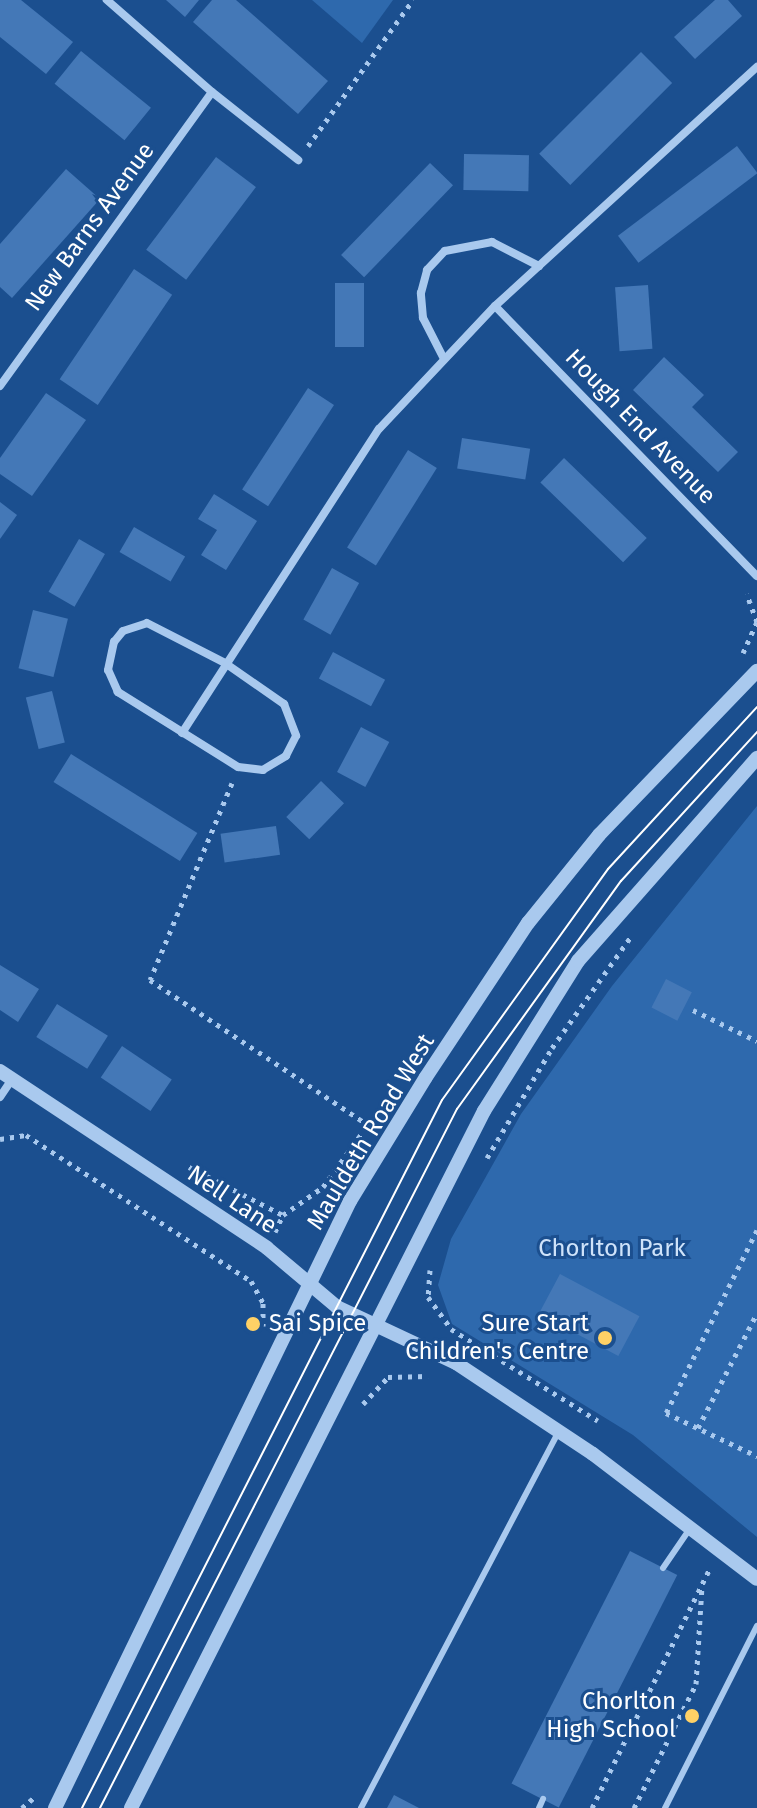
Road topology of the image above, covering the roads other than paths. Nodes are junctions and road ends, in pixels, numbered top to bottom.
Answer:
1 (107, 0) edge
2 (757, 67) edge
3 (212, 92) junction
4 (298, 160) road end
5 (539, 266) junction
6 (495, 306) junction
7 (443, 357) junction
8 (0, 386) edge
9 (757, 576) edge
10 (225, 663) junction
11 (757, 671) edge
12 (182, 733) junction
13 (757, 758) edge
14 (6, 1075) edge
15 (0, 1097) edge
16 (310, 1286) junction
17 (378, 1325) junction
18 (558, 1433) junction
19 (692, 1527) junction
20 (663, 1568) dead end
21 (757, 1579) edge
22 (757, 1626) edge
23 (543, 1799) dead end
24 (55, 1808) edge
25 (131, 1808) edge
26 (361, 1808) edge
27 (539, 1808) edge
28 (665, 1808) edge

1 - 3 street
2 - 5 street
3 - 4 street
3 - 8 street, New Barns Avenue
5 - 6 street
5 - 7 street
6 - 7 street
6 - 9 street, Hough End Avenue
7 - 10 street
10 - 12 street
10 - 12 street
10 - 12 street
11 - 16 street, Mauldeth Road West
13 - 17 street
14 - 15 street
14 - 16 street, Nell Lane
16 - 17 street, Nell Lane
16 - 24 street, Mauldeth Road West
17 - 18 street, Nell Lane
17 - 25 street
18 - 19 street, Nell Lane
18 - 26 lane
19 - 20 lane
19 - 21 street, Nell Lane
22 - 28 lane
23 - 27 lane

